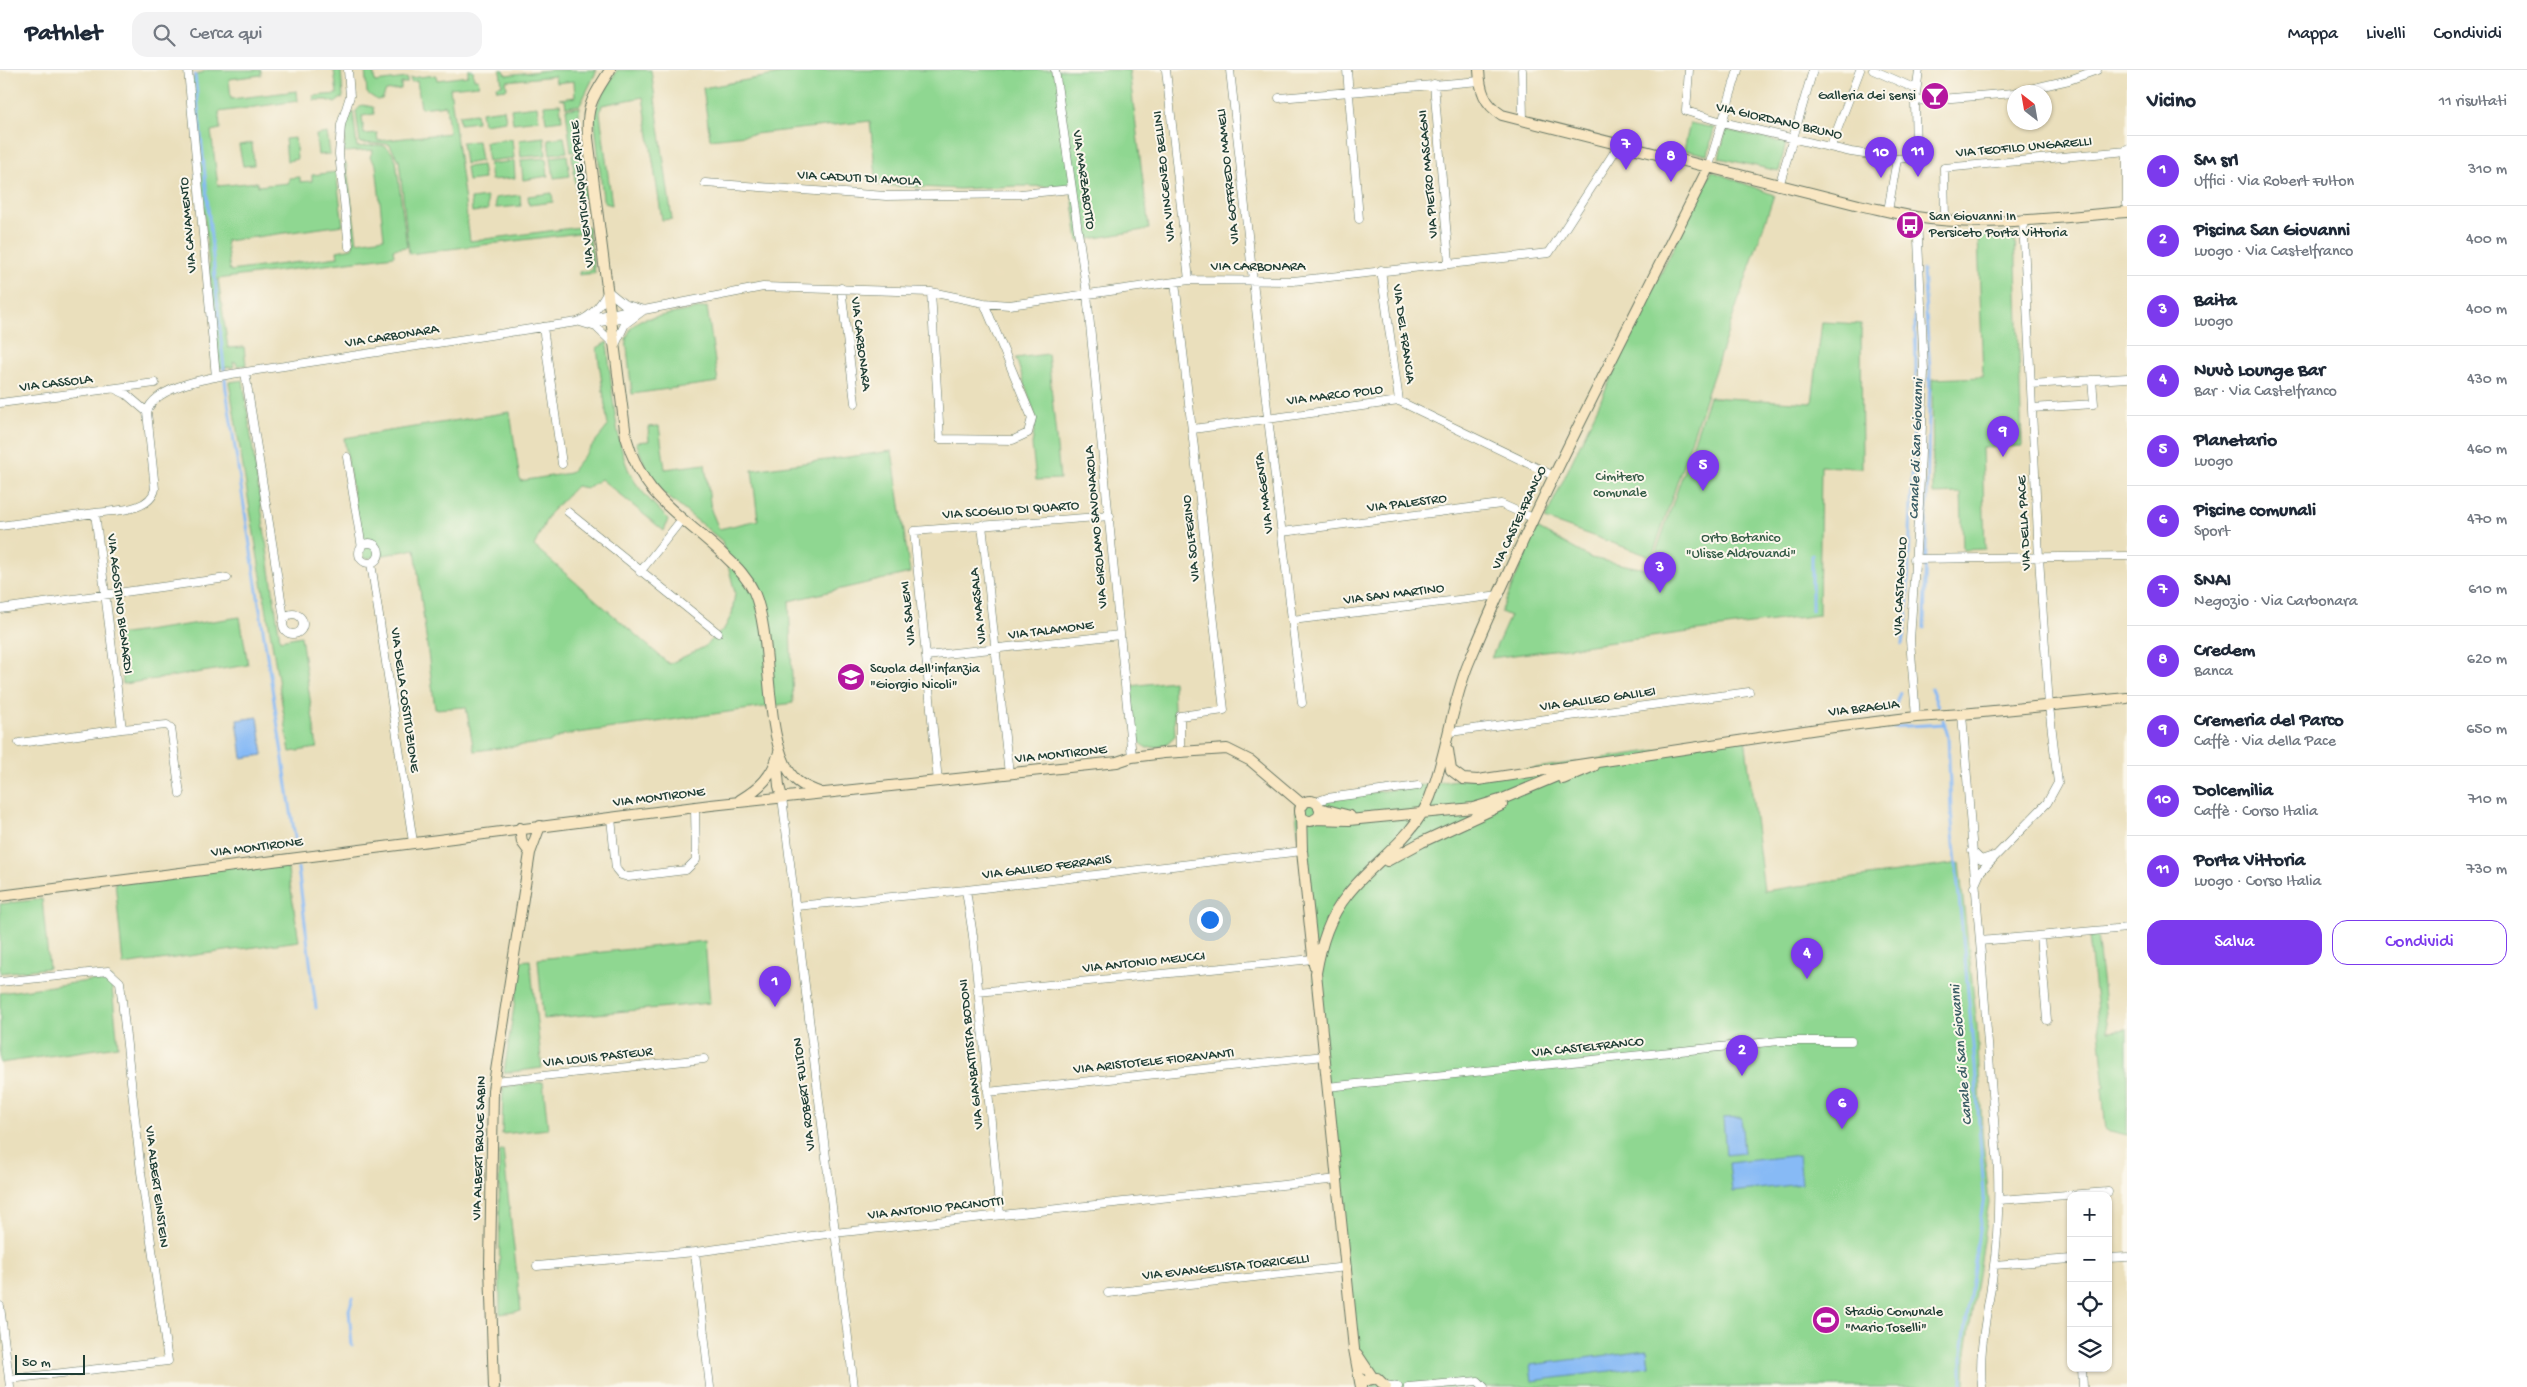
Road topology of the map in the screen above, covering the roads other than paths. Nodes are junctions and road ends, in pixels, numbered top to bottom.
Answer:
1 (188, 70) edge
2 (348, 70) edge
3 (610, 70) edge
4 (1055, 70) edge
5 (1166, 70) edge
6 (1230, 70) edge
7 (1347, 70) edge
8 (1479, 70) edge
9 (1522, 70) edge
10 (1689, 70) edge
11 (1738, 70) edge
12 (1812, 70) edge
13 (1860, 70) edge
14 (1873, 70) edge
15 (1919, 70) edge
16 (2097, 70) edge
17 (1480, 81) junction
18 (1434, 84) junction
19 (2049, 85) edge
20 (1916, 89) junction
21 (1349, 92) junction
22 (2007, 94) edge
23 (1279, 98) dead end
24 (1915, 101) junction
25 (1523, 120) junction
26 (1722, 122) junction
27 (1792, 137) junction
28 (1619, 145) junction
29 (1831, 146) junction
30 (2127, 151) edge
31 (1898, 159) junction
32 (1709, 166) junction
33 (705, 183) dead end
34 (1779, 186) junction
35 (1072, 189) junction
36 (2127, 204) edge
37 (1888, 211) junction
38 (2127, 212) edge
39 (1916, 218) junction
40 (1359, 219) dead end
41 (2023, 219) junction
42 (1945, 220) junction
43 (349, 247) dead end
44 (1449, 262) junction
45 (1381, 270) junction
46 (1189, 280) junction
47 (1253, 280) junction
48 (1175, 282) junction
49 (841, 288) junction
50 (608, 291) junction
51 (932, 292) junction
52 (1087, 294) junction
53 (984, 302) junction
54 (635, 312) junction
55 (611, 317) junction
56 (589, 322) junction
57 (544, 327) junction
58 (615, 345) junction
59 (245, 372) junction
60 (216, 377) junction
61 (2127, 378) edge
62 (2092, 380) junction
63 (155, 383) dead end
64 (2031, 384) junction
65 (115, 389) junction
66 (1399, 401) junction
67 (855, 402) dead end
68 (0, 403) edge
69 (2032, 408) junction
70 (147, 412) junction
71 (1268, 418) junction
72 (1193, 429) junction
73 (347, 456) dead end
74 (562, 464) dead end
75 (1554, 476) junction
76 (568, 512) dead end
77 (95, 513) junction
78 (1110, 516) junction
79 (1533, 518) junction
80 (682, 519) junction
81 (982, 525) junction
82 (0, 526) edge
83 (914, 531) joint
84 (1282, 532) junction
85 (362, 548) junction
86 (2127, 556) edge
87 (2039, 558) junction
88 (1922, 559) junction
89 (370, 563) junction
90 (640, 572) junction
91 (227, 578) dead end
92 (105, 593) junction
93 (1500, 595) junction
94 (0, 608) edge
95 (284, 618) dead end
96 (1292, 620) junction
97 (718, 633) dead end
98 (1120, 635) junction
99 (996, 650) junction
100 (926, 656) junction
101 (1749, 692) dead end
102 (2127, 698) edge
103 (1302, 703) dead end
104 (2049, 706) junction
105 (1962, 714) junction
106 (1916, 717) junction
107 (122, 729) junction
108 (1449, 736) junction
109 (19, 744) dead end
110 (1180, 753) junction
111 (1132, 757) junction
112 (780, 758) junction
113 (1606, 761) junction
114 (1009, 774) junction
115 (938, 782) junction
116 (1418, 786) dead end
117 (821, 793) junction
118 (180, 794) dead end
119 (782, 797) junction
120 (737, 802) junction
121 (1317, 805) junction
122 (695, 808) junction
123 (1302, 808) junction
124 (1421, 815) junction
125 (611, 818) junction
126 (1371, 818) junction
127 (1315, 819) junction
128 (540, 826) junction
129 (520, 828) junction
130 (413, 842) junction
131 (1972, 850) junction
132 (1302, 851) junction
133 (530, 853) junction
134 (1997, 854) junction
135 (1362, 878) junction
136 (1974, 886) junction
137 (966, 890) junction
138 (0, 896) edge
139 (796, 906) junction
140 (2127, 928) edge
141 (2040, 936) junction
142 (1980, 941) junction
143 (1313, 959) junction
144 (1316, 973) junction
145 (0, 982) edge
146 (978, 992) junction
147 (2047, 1020) dead end
148 (1851, 1041) dead end
149 (1324, 1056) junction
150 (704, 1059) dead end
151 (495, 1081) junction
152 (1327, 1088) junction
153 (988, 1092) junction
154 (1338, 1178) junction
155 (2067, 1195) edge
156 (1998, 1200) junction
157 (1000, 1215) junction
158 (834, 1233) junction
159 (695, 1252) junction
160 (2127, 1257) edge
161 (2112, 1258) edge
162 (2067, 1259) edge
163 (1994, 1265) junction
164 (537, 1266) dead end
165 (1346, 1266) junction
166 (1108, 1294) dead end
167 (0, 1306) edge
168 (1354, 1349) junction
169 (2082, 1372) edge
170 (1373, 1378) junction
171 (9, 1383) edge
172 (1386, 1386) edge
173 (494, 1387) edge
174 (710, 1387) edge
175 (854, 1387) edge
176 (1362, 1387) edge
177 (1398, 1387) edge
178 (1408, 1387) edge
179 (1484, 1387) edge
180 (1982, 1387) edge
181 (2084, 1387) edge

1 - 60 street, VIA CAVAMENTO
2 - 43 street
3 - 50 street, VIA VENTICINQUE APRILE
4 - 35 street, VIA MARZABOTTO
5 - 46 street, VIA VINCENZO BELLINI
6 - 47 street, VIA GOFFREDO MAMELI
7 - 21 street
8 - 17 street
9 - 25 street
10 - 26 street, VIA GIORDANO BRUNO
11 - 26 street
12 - 27 street
13 - 29 street
14 - 20 street
15 - 20 street
16 - 19 street
17 - 18 street
17 - 25 street
18 - 21 street
18 - 44 street, VIA PIETRO MASCAGNI
20 - 24 street
21 - 23 street
21 - 40 street
22 - 24 street
24 - 31 street
25 - 28 street
26 - 27 street, VIA GIORDANO BRUNO
26 - 32 street
27 - 29 street, VIA GIORDANO BRUNO
27 - 34 street
28 - 32 street
28 - 44 street, VIA CARBONARA
29 - 31 street, VIA GIORDANO BRUNO
30 - 36 street
30 - 42 street, VIA TEOFILO UNGARELLI
31 - 37 street
32 - 34 street
32 - 75 street, VIA CASTELFRANCO
33 - 35 street, VIA CADUTI DI AMOLA
34 - 37 street
35 - 52 street, VIA MARZABOTTO
37 - 39 street
38 - 41 street
39 - 42 street
39 - 88 street, VIA CASTAGNOLO
41 - 42 street
41 - 64 street, VIA DELLA PACE
44 - 45 street, VIA CARBONARA
45 - 47 street, VIA CARBONARA
45 - 66 street, VIA DEL FRANCIA
46 - 47 street, VIA CARBONARA
46 - 48 street, VIA CARBONARA
47 - 71 street, VIA MAGENTA
48 - 52 street, VIA CARBONARA
48 - 72 street, VIA SOLFERINO
49 - 51 street, VIA CARBONARA
49 - 54 street, VIA CARBONARA
49 - 67 street, VIA CARBONARA
50 - 54 street
50 - 55 street, VIA VENTICINQUE APRILE
50 - 56 street
51 - 53 street, VIA CARBONARA
51 - 53 street
52 - 53 street, VIA CARBONARA
52 - 78 street, VIA GIROLAMO SAVONAROLA
54 - 55 street
54 - 58 street
55 - 56 street
55 - 58 street, VIA VENTICINQUE APRILE
56 - 57 street, VIA CARBONARA
56 - 58 street
57 - 59 street, VIA CARBONARA
57 - 74 street
58 - 80 street, VIA VENTICINQUE APRILE
59 - 60 street, VIA CARBONARA
59 - 95 street
60 - 70 street
61 - 62 street
62 - 64 street
62 - 69 street
63 - 65 street, VIA CASSOLA
64 - 69 street, VIA DELLA PACE
65 - 68 street, VIA CASSOLA
65 - 70 street
66 - 71 street, VIA MARCO POLO
66 - 75 street, VIA MARCO POLO
69 - 87 street, VIA DELLA PACE
70 - 77 street
71 - 72 street, VIA MARCO POLO
71 - 84 street, VIA MAGENTA
72 - 110 street, VIA SOLFERINO
73 - 85 street, VIA DELLA COSTITUZIONE
75 - 79 street, VIA CASTELFRANCO
76 - 90 street
77 - 82 street
77 - 92 street, VIA AGOSTINO BIGNARDI
78 - 81 street, VIA SCOGLIO DI QUARTO
78 - 98 street, VIA GIROLAMO SAVONAROLA
79 - 84 street, VIA PALESTRO
79 - 93 street, VIA CASTELFRANCO
80 - 90 street
80 - 112 street, VIA VENTICINQUE APRILE
81 - 83 street, VIA SCOGLIO DI QUARTO
81 - 99 street, VIA MARSALA
83 - 100 street, VIA SALEMI
84 - 96 street, VIA MAGENTA
85 - 89 street, VIA DELLA COSTITUZIONE
85 - 89 street, VIA DELLA COSTITUZIONE
86 - 87 street
87 - 88 street
87 - 104 street, VIA DELLA PACE
88 - 106 street, VIA CASTAGNOLO
89 - 130 street, VIA DELLA COSTITUZIONE
90 - 97 street
91 - 92 street
92 - 94 street
92 - 107 street, VIA AGOSTINO BIGNARDI
93 - 96 street, VIA SAN MARTINO
93 - 108 street, VIA CASTELFRANCO
96 - 103 street, VIA MAGENTA
98 - 99 street, VIA TALAMONE
98 - 111 street, VIA GIROLAMO SAVONAROLA
99 - 100 street, VIA TALAMONE
99 - 114 street, VIA MARSALA
100 - 115 street, VIA SALEMI
101 - 108 street, VIA GALILEO GALILEI
102 - 104 street, VIA BRAGLIA
104 - 105 street, VIA BRAGLIA
104 - 134 street
105 - 106 street, VIA BRAGLIA
105 - 131 street
106 - 113 street, VIA BRAGLIA
107 - 109 street
107 - 118 street
108 - 113 street, VIA BRAGLIA
108 - 124 street, VIA CASTELFRANCO
110 - 111 street, VIA MONTIRONE
110 - 123 street, VIA MONTIRONE
111 - 114 street, VIA MONTIRONE
112 - 117 street, VIA VENTICINQUE APRILE
112 - 119 street, VIA VENTICINQUE APRILE
112 - 120 street
113 - 124 street, VIA BRAGLIA
113 - 135 street, VIA CASTELFRANCO
114 - 115 street, VIA MONTIRONE
115 - 117 street, VIA MONTIRONE
116 - 121 street
117 - 119 street, VIA MONTIRONE
119 - 120 street, VIA MONTIRONE
119 - 139 street, VIA ROBERT FULTON
120 - 122 street, VIA MONTIRONE
121 - 123 street
121 - 126 street
121 - 127 street
122 - 125 street, VIA MONTIRONE
122 - 125 street
123 - 127 street
123 - 132 street, VIA CASTELFRANCO
124 - 126 street
124 - 135 street, VIA CASTELFRANCO
125 - 128 street, VIA MONTIRONE
126 - 127 street
128 - 129 street, VIA MONTIRONE
128 - 133 street, VIA ALBERT BRUCE SABIN
129 - 130 street, VIA MONTIRONE
129 - 133 street
130 - 138 street, VIA MONTIRONE
131 - 134 street
131 - 136 street
132 - 137 street, VIA GALILEO FERRARIS
132 - 143 street, VIA CASTELFRANCO
133 - 151 street, VIA ALBERT BRUCE SABIN
134 - 136 street
135 - 144 street, VIA CASTELFRANCO
136 - 142 street
137 - 139 street, VIA GALILEO FERRARIS
137 - 146 street, VIA GIANBATTISTA BODONI
139 - 158 street, VIA ROBERT FULTON
140 - 141 street
141 - 142 street
141 - 147 street
142 - 156 street
143 - 144 street, VIA CASTELFRANCO
143 - 146 street, VIA ANTONIO MEUCCI
144 - 149 street, VIA CASTELFRANCO
145 - 171 street, VIA ALBERT EINSTEIN
146 - 153 street, VIA GIANBATTISTA BODONI
148 - 152 street, VIA CASTELFRANCO
149 - 152 street, VIA CASTELFRANCO
149 - 153 street, VIA ARISTOTELE FIORAVANTI
150 - 151 street, VIA LOUIS PASTEUR
151 - 173 street, VIA ALBERT BRUCE SABIN
152 - 154 street, VIA CASTELFRANCO
153 - 157 street, VIA GIANBATTISTA BODONI
154 - 157 street, VIA ANTONIO PACINOTTI
154 - 165 street, VIA CASTELFRANCO
155 - 156 street
156 - 163 street
157 - 158 street, VIA ANTONIO PACINOTTI
158 - 159 street, VIA ANTONIO PACINOTTI
158 - 175 street, VIA ROBERT FULTON
159 - 164 street, VIA ANTONIO PACINOTTI
159 - 174 street
160 - 161 street
162 - 163 street
163 - 180 street
165 - 166 street, VIA EVANGELISTA TORRICELLI
165 - 168 street, VIA CASTELFRANCO
167 - 171 street, VIA ALBERT EINSTEIN
168 - 170 street, VIA CASTELFRANCO
168 - 176 street, VIA CASTELFRANCO
169 - 181 street
170 - 172 street
170 - 176 street
172 - 177 street
178 - 179 street

